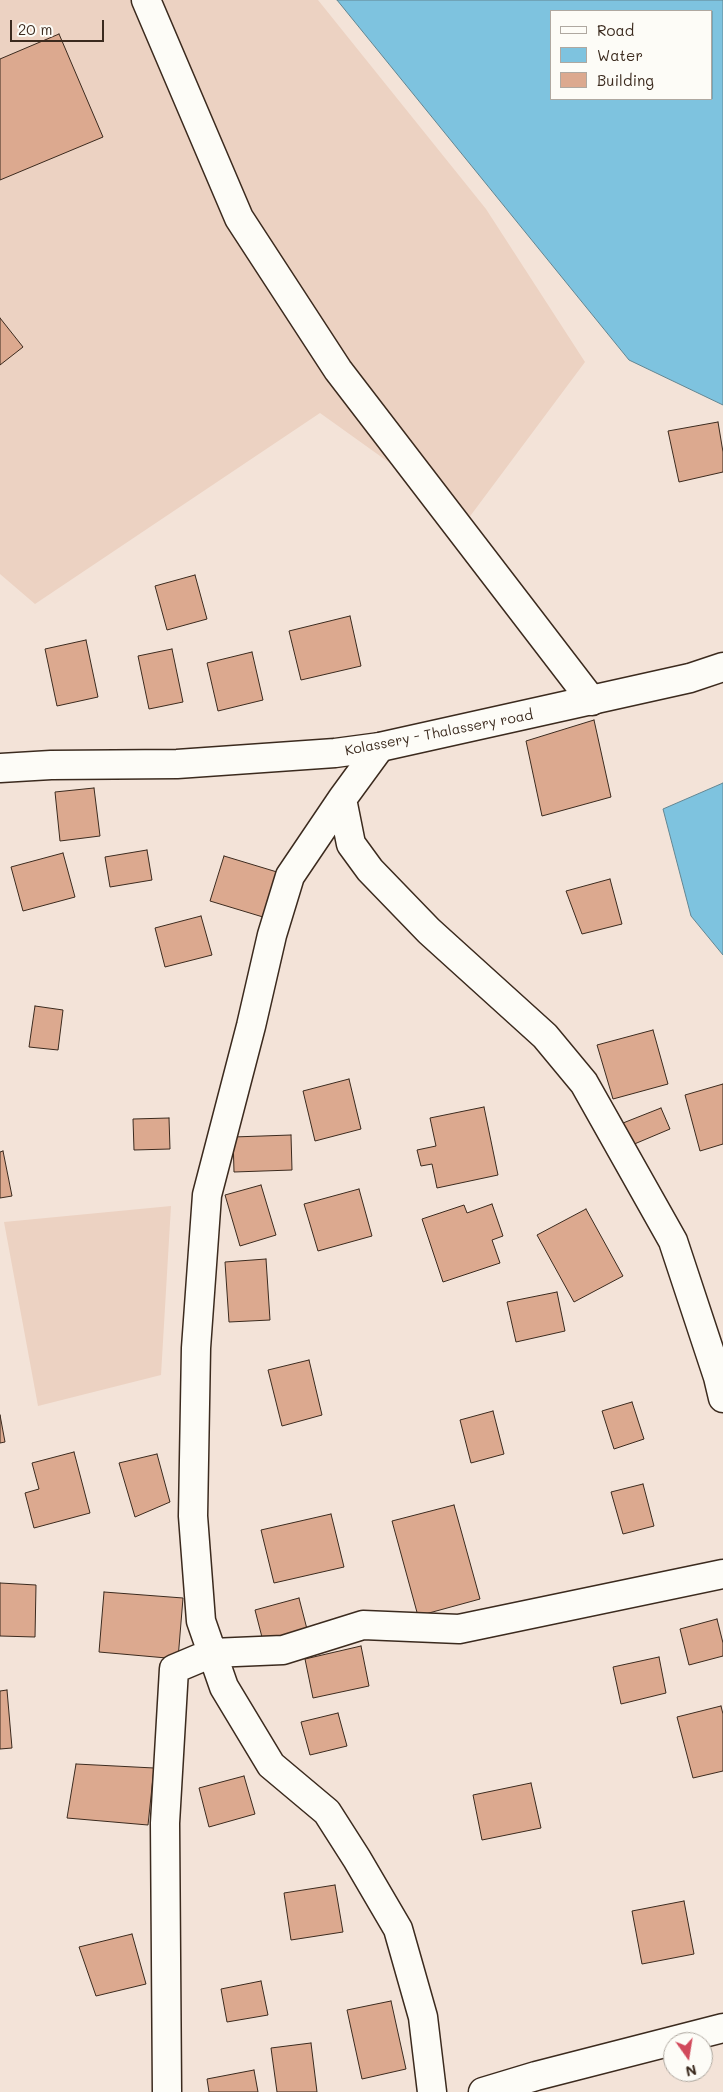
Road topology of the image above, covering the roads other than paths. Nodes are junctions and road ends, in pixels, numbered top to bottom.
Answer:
1 (146, 0) edge
2 (723, 667) edge
3 (592, 700) junction
4 (380, 747) junction
5 (0, 768) edge
6 (342, 799) junction
7 (723, 1398) edge
8 (723, 1574) edge
9 (212, 1653) junction
10 (723, 2028) edge
11 (167, 2092) edge
12 (432, 2092) edge
13 (483, 2092) edge

1 - 3 street
2 - 3 street, Kolassery - Thalassery road
3 - 4 street, Kolassery - Thalassery road
4 - 5 street, Kolassery - Thalassery road
4 - 6 street
6 - 7 street
6 - 9 street
8 - 9 street
9 - 11 street
9 - 12 street
10 - 13 street

